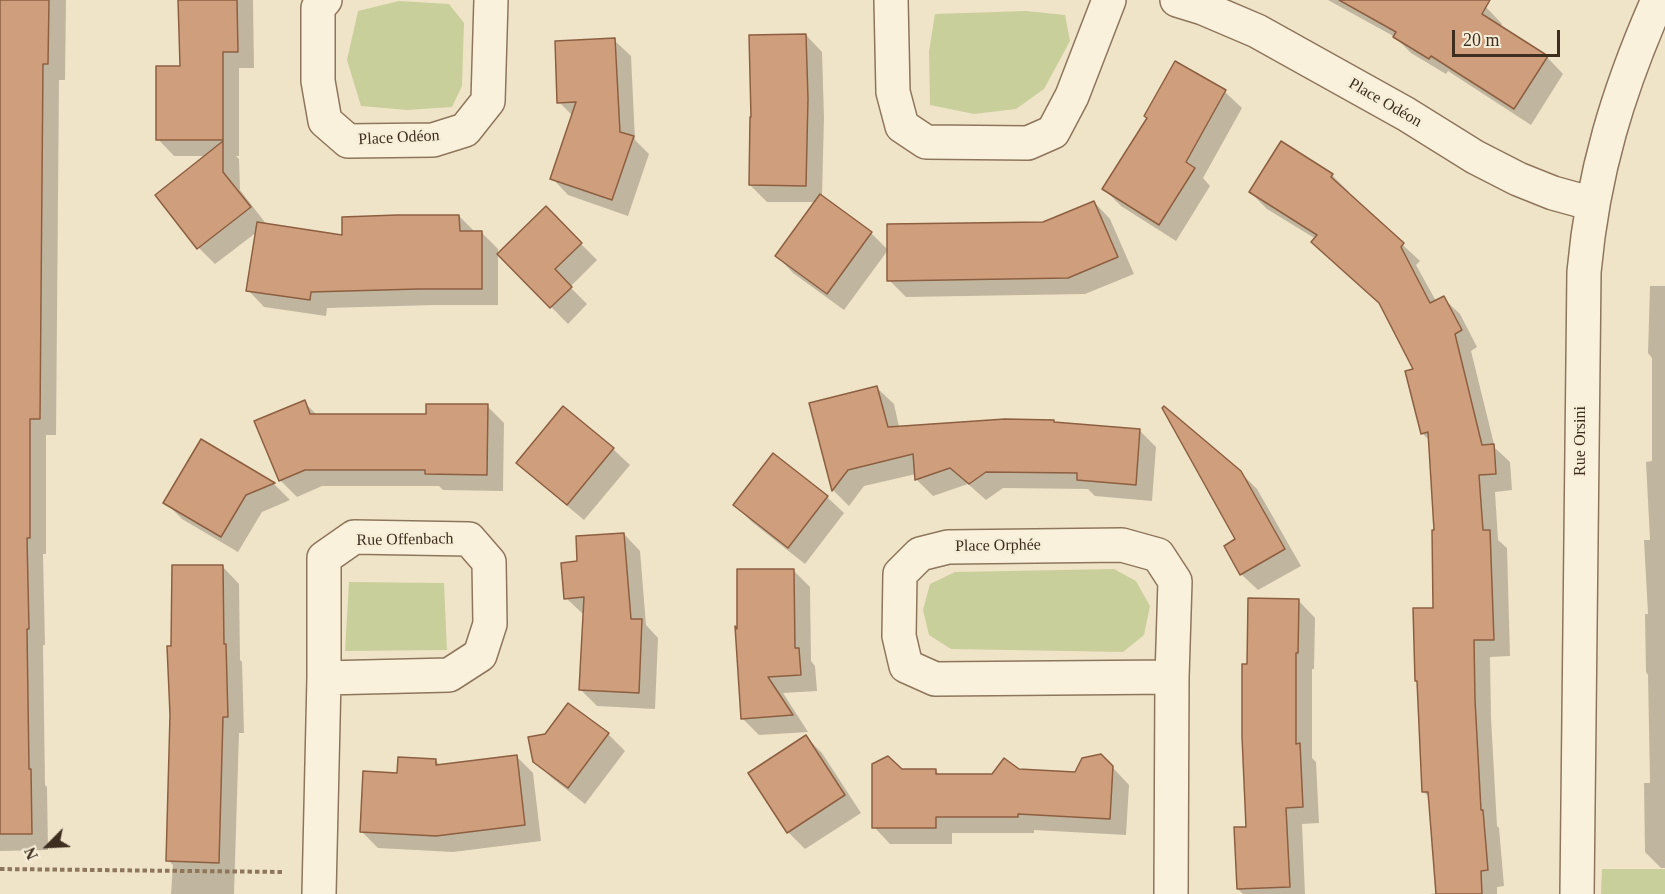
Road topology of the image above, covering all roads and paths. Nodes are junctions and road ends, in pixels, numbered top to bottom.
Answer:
1 (325, 0) edge
2 (491, 0) edge
3 (891, 0) edge
4 (1109, 0) edge
5 (1177, 0) edge
6 (1658, 0) edge
7 (1593, 204) junction
8 (1172, 677) junction
9 (324, 678) junction
10 (0, 869) edge
11 (294, 872) dead end
12 (319, 894) edge
13 (1171, 894) edge
14 (1577, 894) edge

1 - 2 street, Place Odéon
3 - 4 street
5 - 7 street, Place Odéon
6 - 7 street, Rue Orsini
7 - 14 street, Rue Orsini
8 - 8 street, Place Orphée
8 - 13 street, Place Orphée
9 - 9 street, Rue Offenbach
9 - 12 street, Rue Offenbach
10 - 11 path

